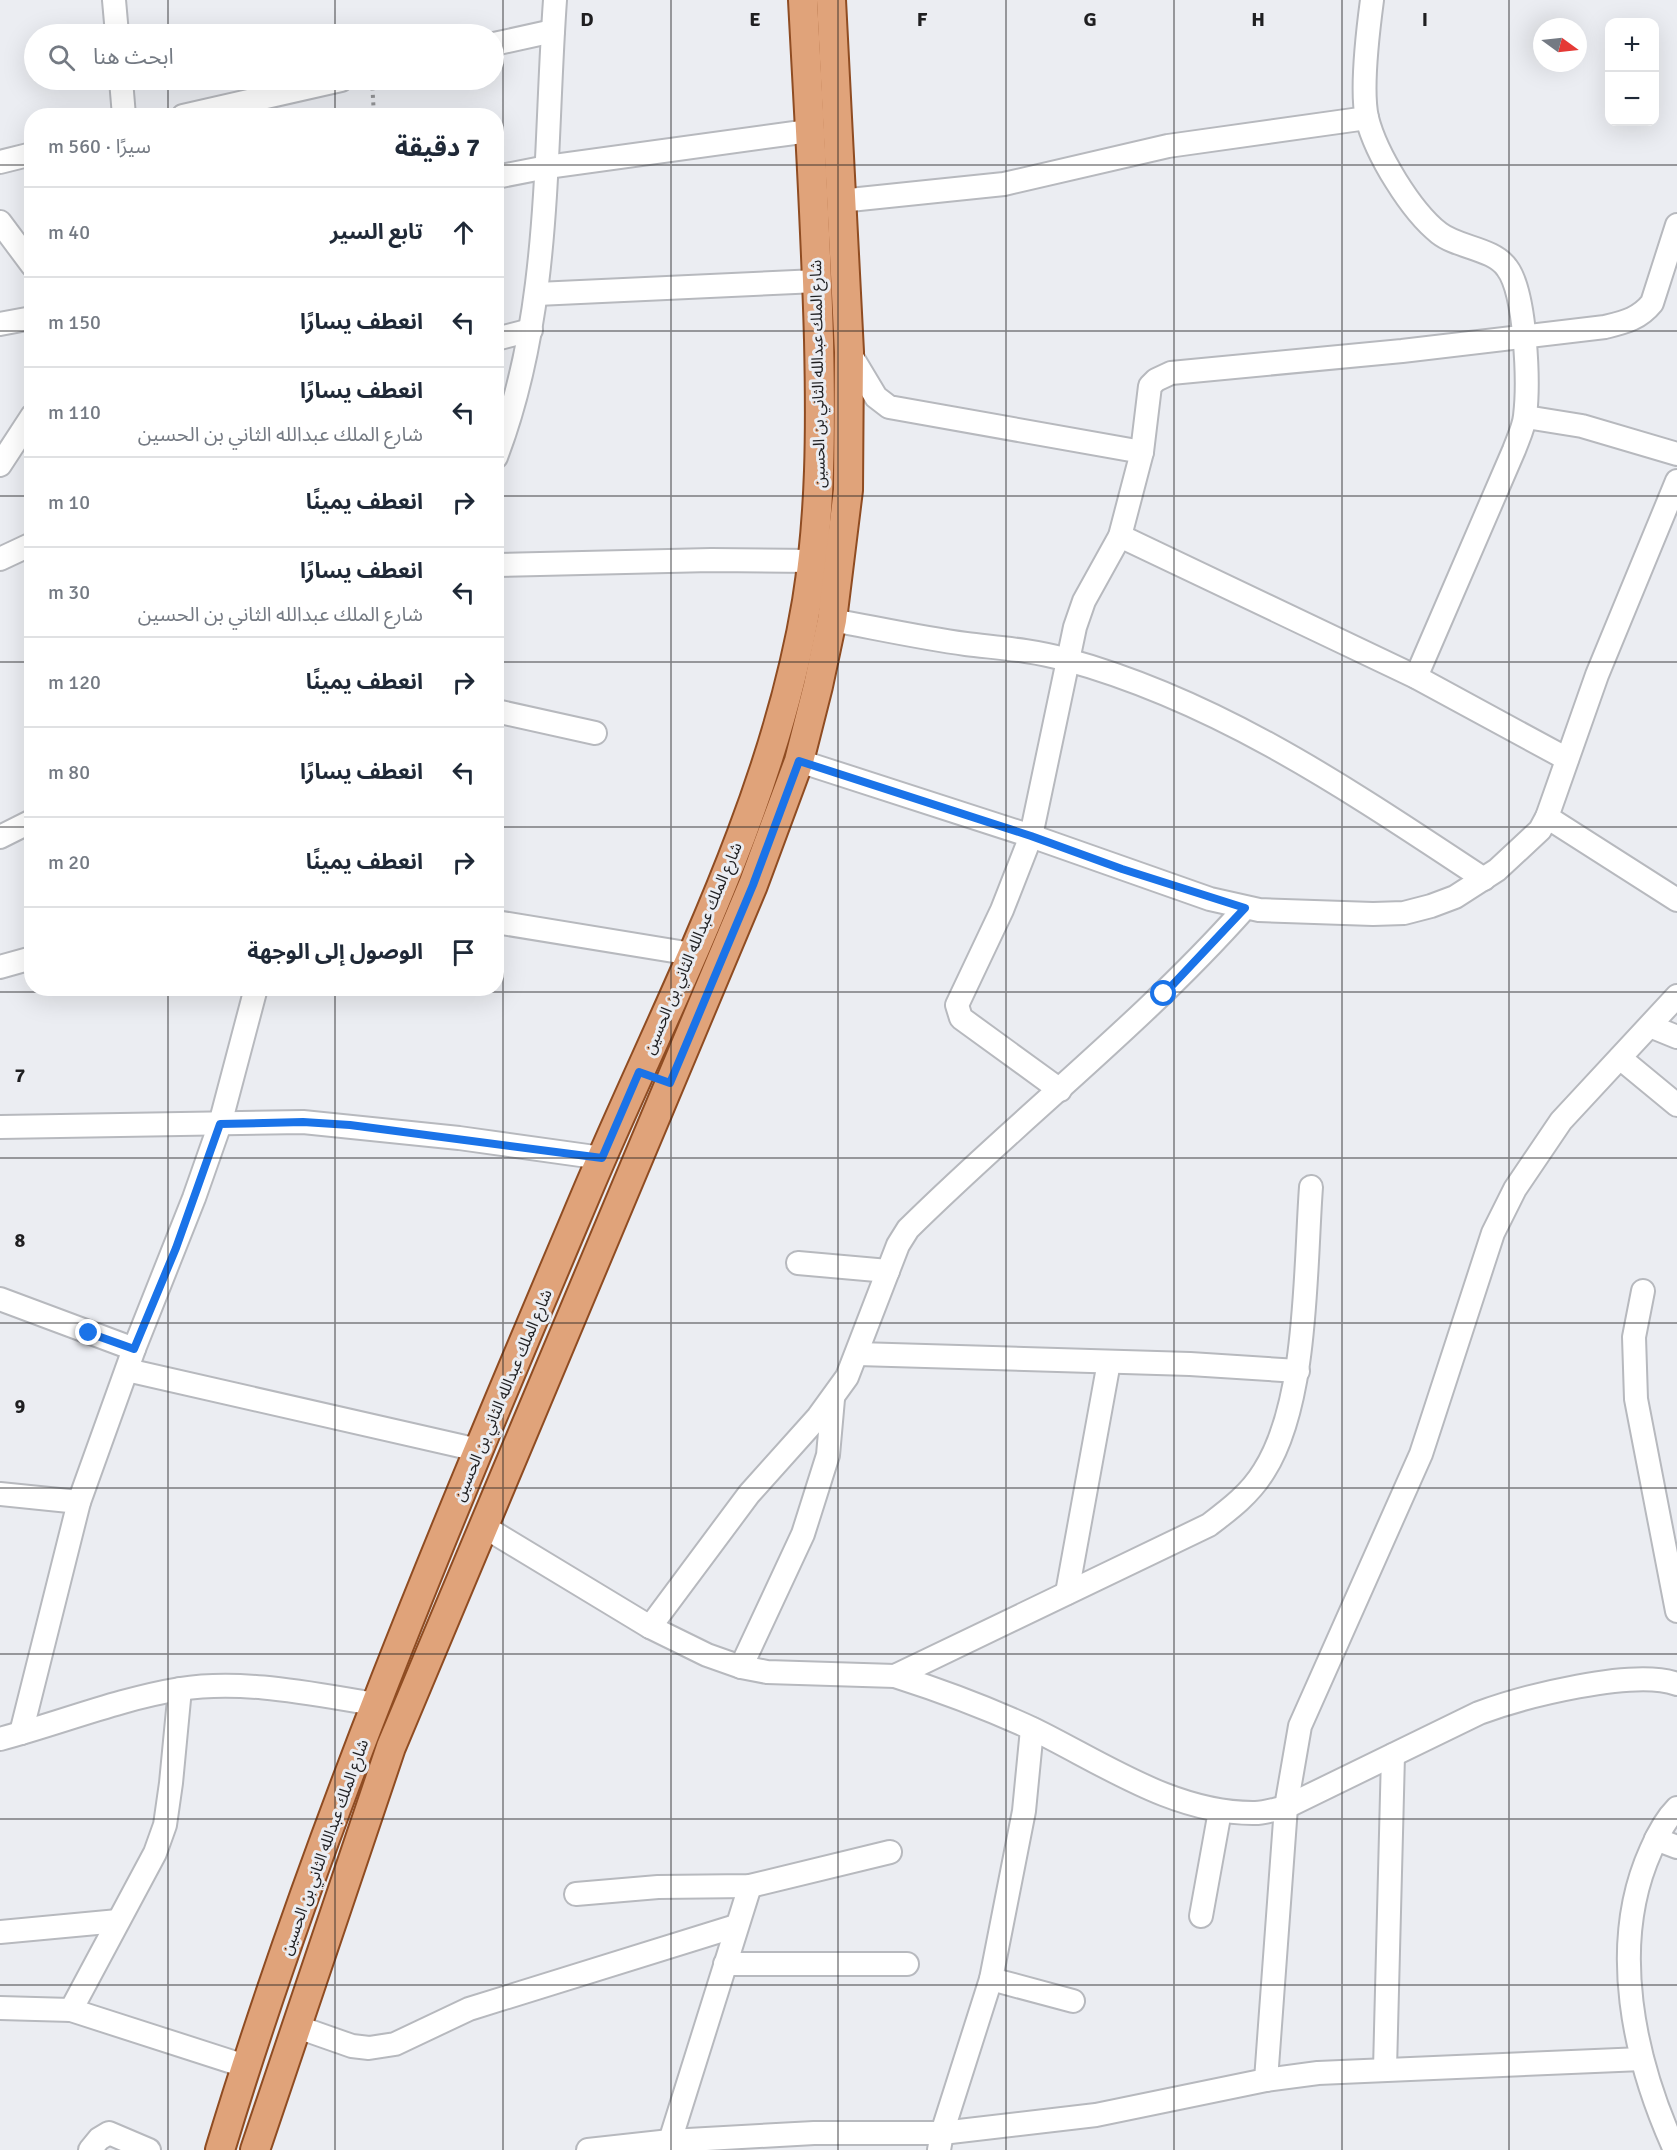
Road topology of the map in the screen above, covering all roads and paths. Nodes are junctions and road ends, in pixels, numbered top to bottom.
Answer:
1 (114, 0) edge
2 (555, 0) edge
3 (803, 0) edge
4 (831, 0) edge
5 (1372, 0) edge
6 (116, 24) edge
7 (553, 31) junction
8 (504, 42) edge
9 (122, 90) edge
10 (297, 90) edge
11 (373, 90) edge
12 (123, 108) edge
13 (218, 108) edge
14 (374, 108) edge
15 (1367, 118) junction
16 (809, 131) junction
17 (24, 156) edge
18 (0, 162) edge
19 (548, 167) junction
20 (504, 175) edge
21 (840, 201) junction
22 (0, 222) edge
23 (1677, 225) edge
24 (24, 255) edge
25 (817, 281) junction
26 (537, 294) junction
27 (24, 320) edge
28 (0, 324) edge
29 (531, 330) junction
30 (1524, 336) junction
31 (504, 337) edge
32 (849, 352) junction
33 (1526, 417) junction
34 (24, 428) edge
35 (504, 434) edge
36 (1142, 452) junction
37 (1677, 454) edge
38 (0, 465) edge
39 (1677, 481) edge
40 (1120, 536) junction
41 (24, 548) edge
42 (0, 559) edge
43 (812, 561) junction
44 (504, 565) edge
45 (832, 620) junction
46 (1067, 660) junction
47 (1416, 677) junction
48 (504, 713) edge
49 (595, 733) dead end
50 (1567, 759) junction
51 (799, 761) junction
52 (1547, 817) junction
53 (24, 825) edge
54 (1031, 836) junction
55 (0, 837) edge
56 (1485, 879) junction
57 (1677, 900) edge
58 (1245, 908) junction
59 (504, 923) edge
60 (692, 954) junction
61 (24, 960) edge
62 (0, 968) edge
63 (254, 996) edge
64 (1677, 996) edge
65 (1650, 1026) junction
66 (1677, 1037) edge
67 (1620, 1058) junction
68 (639, 1072) junction
69 (670, 1083) junction
70 (1060, 1090) junction
71 (626, 1104) junction
72 (1677, 1105) edge
73 (656, 1115) junction
74 (220, 1124) junction
75 (0, 1127) edge
76 (602, 1158) junction
77 (1311, 1187) dead end
78 (798, 1263) dead end
79 (888, 1271) junction
80 (1643, 1291) dead end
81 (0, 1299) edge
82 (858, 1354) junction
83 (130, 1360) junction
84 (1109, 1362) junction
85 (1298, 1371) junction
86 (833, 1399) junction
87 (478, 1450) junction
88 (0, 1494) edge
89 (79, 1502) junction
90 (483, 1526) junction
91 (1067, 1593) junction
92 (1677, 1611) edge
93 (651, 1627) junction
94 (741, 1667) junction
95 (895, 1676) junction
96 (1677, 1684) edge
97 (180, 1689) junction
98 (375, 1704) junction
99 (1032, 1729) junction
100 (10, 1736) edge
101 (1393, 1755) junction
102 (1286, 1807) junction
103 (1677, 1808) edge
104 (1220, 1811) junction
105 (1667, 1843) edge
106 (890, 1852) dead end
107 (750, 1886) junction
108 (576, 1894) dead end
109 (1201, 1916) dead end
110 (118, 1921) junction
111 (736, 1926) junction
112 (0, 1932) edge
113 (725, 1964) junction
114 (907, 1964) dead end
115 (992, 1979) junction
116 (1073, 2001) dead end
117 (0, 2008) edge
118 (71, 2010) junction
119 (296, 2026) junction
120 (1642, 2059) junction
121 (245, 2066) junction
122 (1385, 2069) junction
123 (1266, 2080) junction
124 (670, 2141) junction
125 (814, 2141) edge
126 (940, 2142) edge
127 (90, 2150) edge
128 (149, 2150) edge
129 (220, 2150) edge
130 (255, 2150) edge
131 (588, 2150) edge
132 (1676, 2150) edge

1 - 6 street
2 - 7 street
3 - 16 main road, شارع الملك عبدالله الثاني بن الحسين
4 - 21 main road, شارع الملك عبدالله الثاني بن الحسين
5 - 15 street
7 - 8 street
7 - 19 street
9 - 12 street
10 - 13 street
11 - 14 path
15 - 21 street
15 - 30 street
16 - 19 street
16 - 25 main road, شارع الملك عبدالله الثاني بن الحسين
17 - 18 street
19 - 20 street
19 - 26 street
21 - 32 main road, شارع الملك عبدالله الثاني بن الحسين
22 - 24 street
23 - 30 street
25 - 26 street
25 - 43 main road, شارع الملك عبدالله الثاني بن الحسين
26 - 29 street
27 - 28 street
29 - 31 street
29 - 35 street
30 - 33 street
30 - 36 street
32 - 36 street
32 - 45 main road, شارع الملك عبدالله الثاني بن الحسين
33 - 37 street
33 - 47 street
34 - 38 street
36 - 40 street
39 - 50 street
40 - 46 street
40 - 47 street
41 - 42 street
43 - 44 street
43 - 60 main road, شارع الملك عبدالله الثاني بن الحسين
45 - 46 street
45 - 51 main road, شارع الملك عبدالله الثاني بن الحسين
46 - 54 street
46 - 56 street
47 - 50 street
48 - 49 street
50 - 52 street
51 - 54 street
51 - 69 main road, شارع الملك عبدالله الثاني بن الحسين
52 - 56 street
52 - 57 street
53 - 55 street
54 - 58 street
54 - 70 street
56 - 58 street
58 - 70 street
59 - 60 street
60 - 68 main road, شارع الملك عبدالله الثاني بن الحسين
61 - 62 street
63 - 74 street
64 - 65 street
65 - 66 street
65 - 67 street
67 - 72 street
67 - 102 street
68 - 69 main road
68 - 71 main road, شارع الملك عبدالله الثاني بن الحسين
69 - 73 main road, شارع الملك عبدالله الثاني بن الحسين
70 - 79 street
71 - 73 main road
71 - 76 main road, شارع الملك عبدالله الثاني بن الحسين
73 - 90 main road, شارع الملك عبدالله الثاني بن الحسين
74 - 75 street
74 - 76 street
74 - 83 street
76 - 87 main road, شارع الملك عبدالله الثاني بن الحسين
77 - 85 street
78 - 79 street
79 - 82 street
80 - 92 street
81 - 83 street
82 - 84 street
82 - 86 street
83 - 87 street
83 - 89 street
84 - 85 street
84 - 91 street
85 - 91 street
86 - 93 street
86 - 94 street
87 - 98 main road, شارع الملك عبدالله الثاني بن الحسين
88 - 89 street
89 - 100 street
90 - 93 street
90 - 119 main road, شارع الملك عبدالله الثاني بن الحسين
91 - 95 street
93 - 94 street
94 - 95 street
95 - 99 street
96 - 101 street
97 - 98 street
97 - 100 street
97 - 110 street
98 - 121 main road, شارع الملك عبدالله الثاني بن الحسين
99 - 104 street
99 - 115 street
101 - 102 street
101 - 122 street
102 - 104 street
102 - 123 street
103 - 105 street
104 - 109 street
105 - 120 street
106 - 107 street
107 - 108 street
107 - 111 street
110 - 112 street
110 - 118 street
111 - 113 street
111 - 119 street
113 - 114 street
113 - 124 street
115 - 116 street
115 - 126 street
117 - 118 street
118 - 121 street
119 - 130 main road, شارع الملك عبدالله الثاني بن الحسين
120 - 122 street
120 - 132 street
121 - 129 main road, شارع الملك عبدالله الثاني بن الحسين
122 - 123 street
123 - 126 street
124 - 125 street
124 - 131 street
125 - 126 street
127 - 128 street

